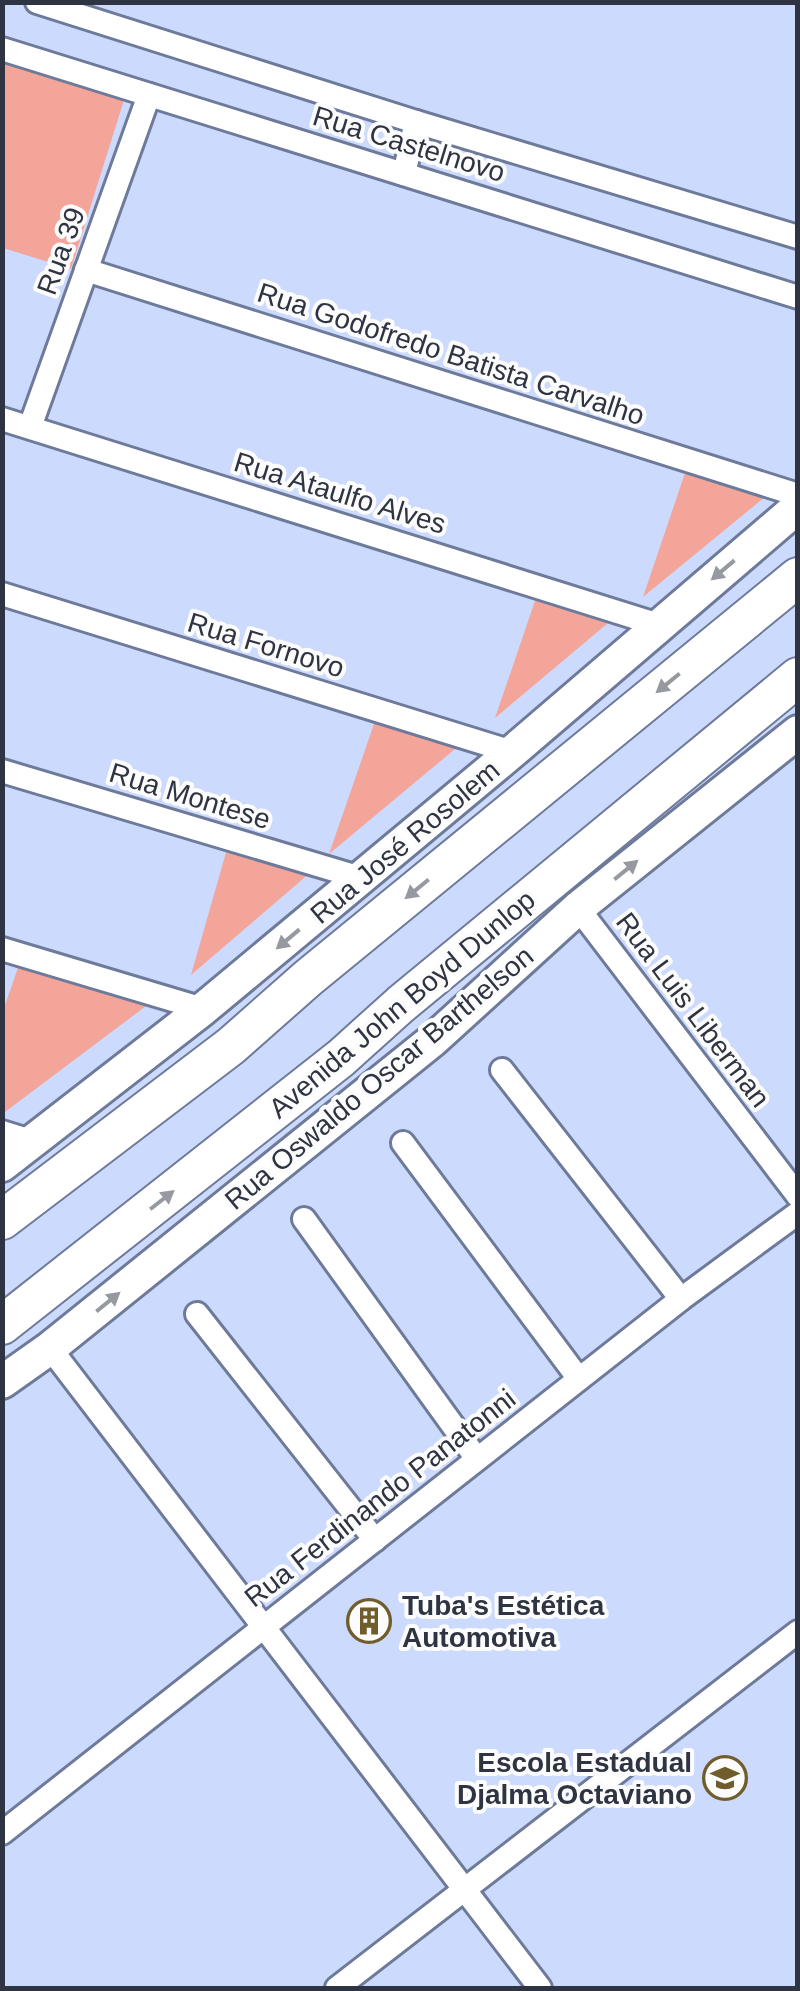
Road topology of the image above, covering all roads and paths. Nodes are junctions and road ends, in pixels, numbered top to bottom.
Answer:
1 (37, 2) edge
2 (2, 49) edge
3 (149, 95) junction
4 (416, 122) junction
5 (404, 174) junction
6 (798, 237) edge
7 (86, 270) junction
8 (798, 297) edge
9 (2, 418) edge
10 (30, 427) junction
11 (798, 495) edge
12 (798, 507) edge
13 (798, 577) edge
14 (2, 594) edge
15 (659, 625) junction
16 (798, 677) edge
17 (798, 710) edge
18 (798, 732) edge
19 (512, 752) junction
20 (2, 771) edge
21 (638, 806) junction
22 (361, 878) junction
23 (578, 908) junction
24 (2, 949) edge
25 (204, 1009) junction
26 (502, 1070) dead end
27 (17, 1137) edge
28 (403, 1143) dead end
29 (2, 1164) edge
30 (798, 1196) edge
31 (798, 1213) edge
32 (2, 1220) edge
33 (304, 1220) dead end
34 (681, 1299) junction
35 (197, 1314) dead end
36 (2, 1325) edge
37 (50, 1348) junction
38 (578, 1379) junction
39 (2, 1382) edge
40 (477, 1459) junction
41 (375, 1540) junction
42 (266, 1626) junction
43 (798, 1632) edge
44 (2, 1833) edge
45 (464, 1890) junction
46 (337, 1988) edge
47 (540, 1988) edge

1 - 4 street
2 - 3 street, Rua Castelnovo
3 - 5 street, Rua Castelnovo
3 - 7 street, Rua 39
4 - 5 street
4 - 6 street
5 - 8 street, Rua Castelnovo
7 - 10 street, Rua 39
7 - 11 street, Rua Godofredo Batista Carvalho
9 - 10 street, Rua Ataulfo Alves
10 - 15 street, Rua Ataulfo Alves
12 -> 15 street, Rua José Rosolem
13 -> 32 main road
14 - 19 street, Rua Fornovo
15 - 19 street, Rua José Rosolem
16 - 21 main road, Avenida John Boyd Dunlop
17 - 21 main road
23 -> 18 street, Rua Oswaldo Oscar Barthelson
19 - 22 street, Rua José Rosolem
20 - 22 street, Rua Montese
36 -> 21 main road, Avenida John Boyd Dunlop
22 -> 25 street, Rua José Rosolem
23 - 30 street, Rua Luis Liberman
37 -> 23 street, Rua Oswaldo Oscar Barthelson
24 - 25 street
25 - 27 street, Rua José Rosolem
26 - 34 street
27 - 29 street, Rua José Rosolem
28 - 38 street
31 - 34 street, Rua Ferdinando Panatonni
33 - 40 street
34 - 38 street, Rua Ferdinando Panatonni
35 - 41 street
37 - 39 street, Rua Oswaldo Oscar Barthelson
37 - 42 street
38 - 40 street, Rua Ferdinando Panatonni
40 - 41 street, Rua Ferdinando Panatonni
41 - 42 street, Rua Ferdinando Panatonni
42 - 44 street, Rua Ferdinando Panatonni
42 - 45 street
43 - 45 street
45 - 46 street
45 - 47 street

